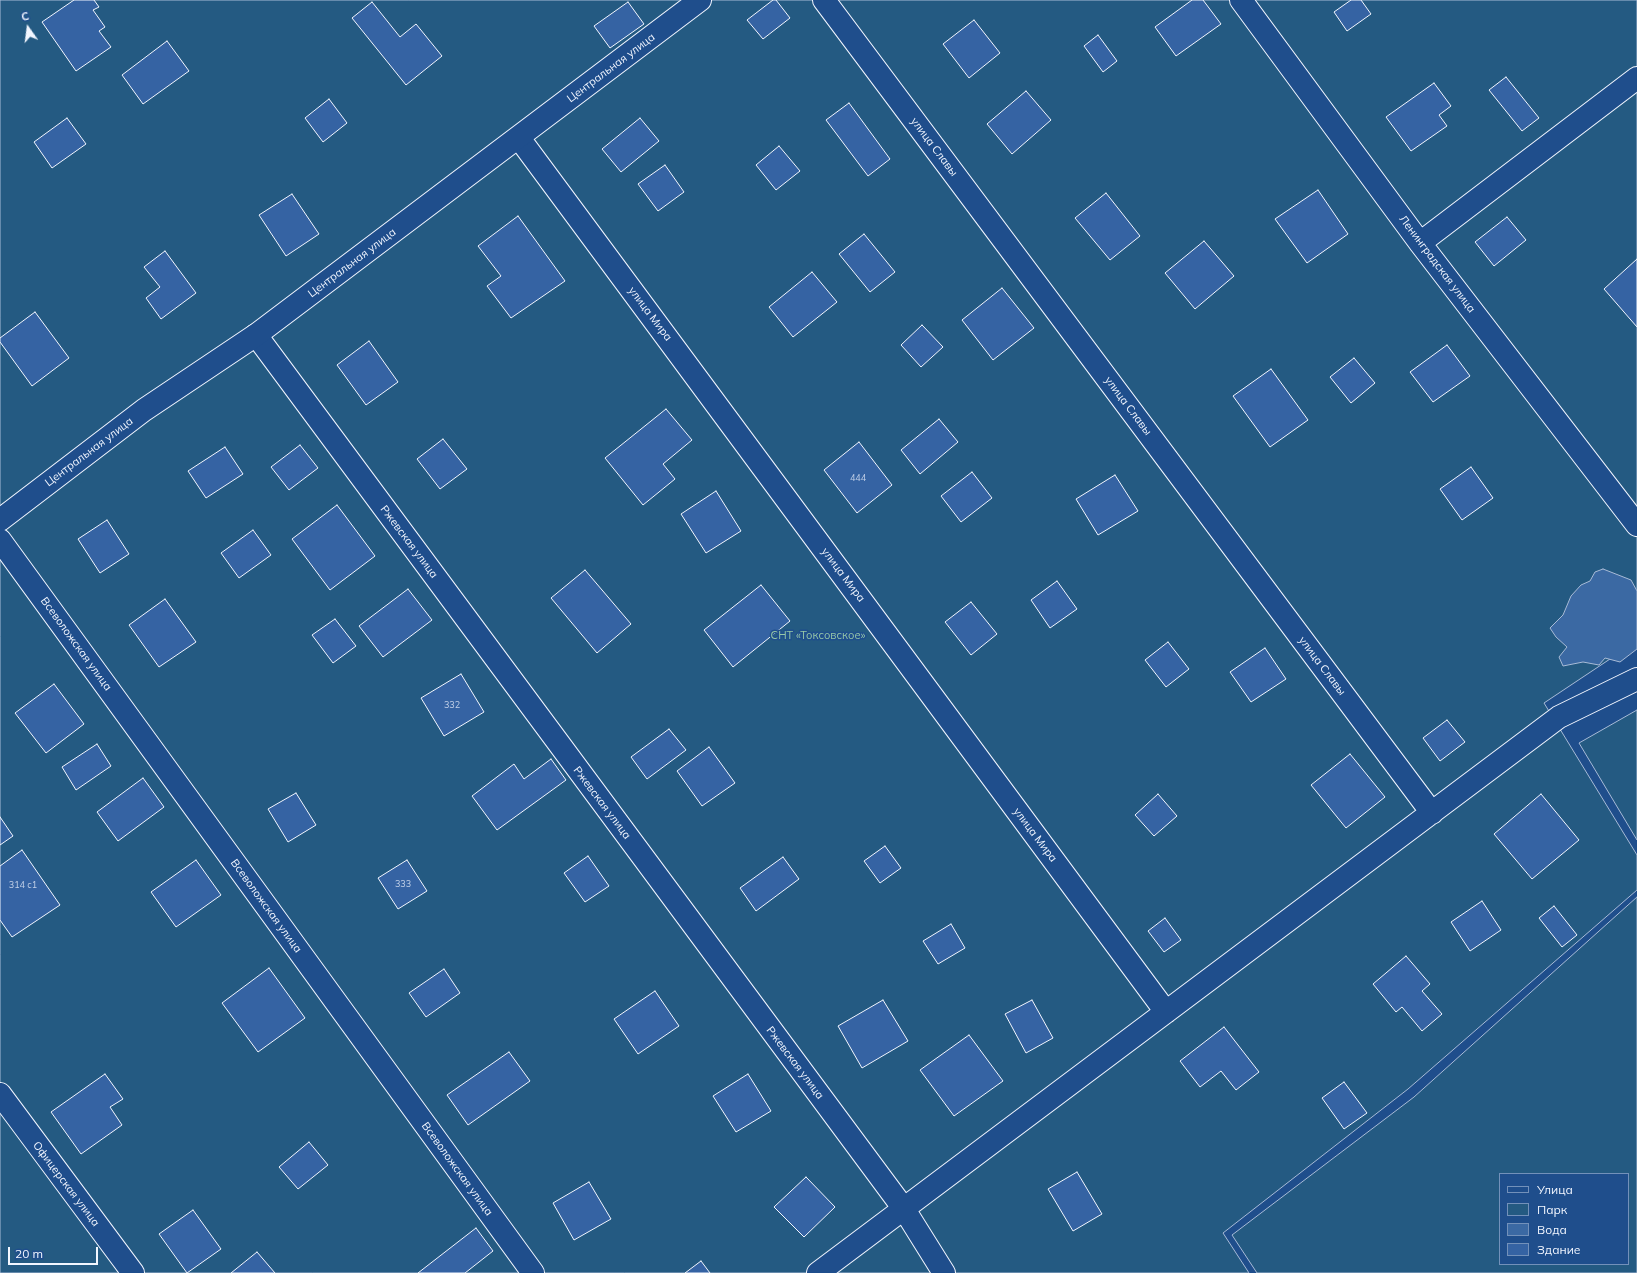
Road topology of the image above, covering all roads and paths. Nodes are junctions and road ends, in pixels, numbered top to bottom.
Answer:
1 (700, 0) edge
2 (824, 0) edge
3 (1241, 0) edge
4 (1637, 78) edge
5 (519, 138) junction
6 (1420, 243) junction
7 (256, 335) junction
8 (0, 520) edge
9 (1637, 525) edge
10 (0, 540) edge
11 (1637, 679) edge
12 (1432, 813) junction
13 (1166, 1012) junction
14 (0, 1094) edge
15 (904, 1209) junction
16 (133, 1273) edge
17 (533, 1273) edge
18 (818, 1273) edge
19 (944, 1273) edge

1 - 5 street, Центральная улица
2 - 12 street, улица Славы
3 - 6 street, Ленинградская улица
4 - 6 street
5 - 7 street, Центральная улица
5 - 13 street, улица Мира
6 - 9 street, Ленинградская улица
7 - 8 street, Центральная улица
7 - 15 street, Ржевская улица
10 - 17 street, Всеволожская улица
11 - 12 street
12 - 13 street
13 - 15 street
14 - 16 street, Офицерская улица
15 - 18 street
15 - 19 street, Ржевская улица

